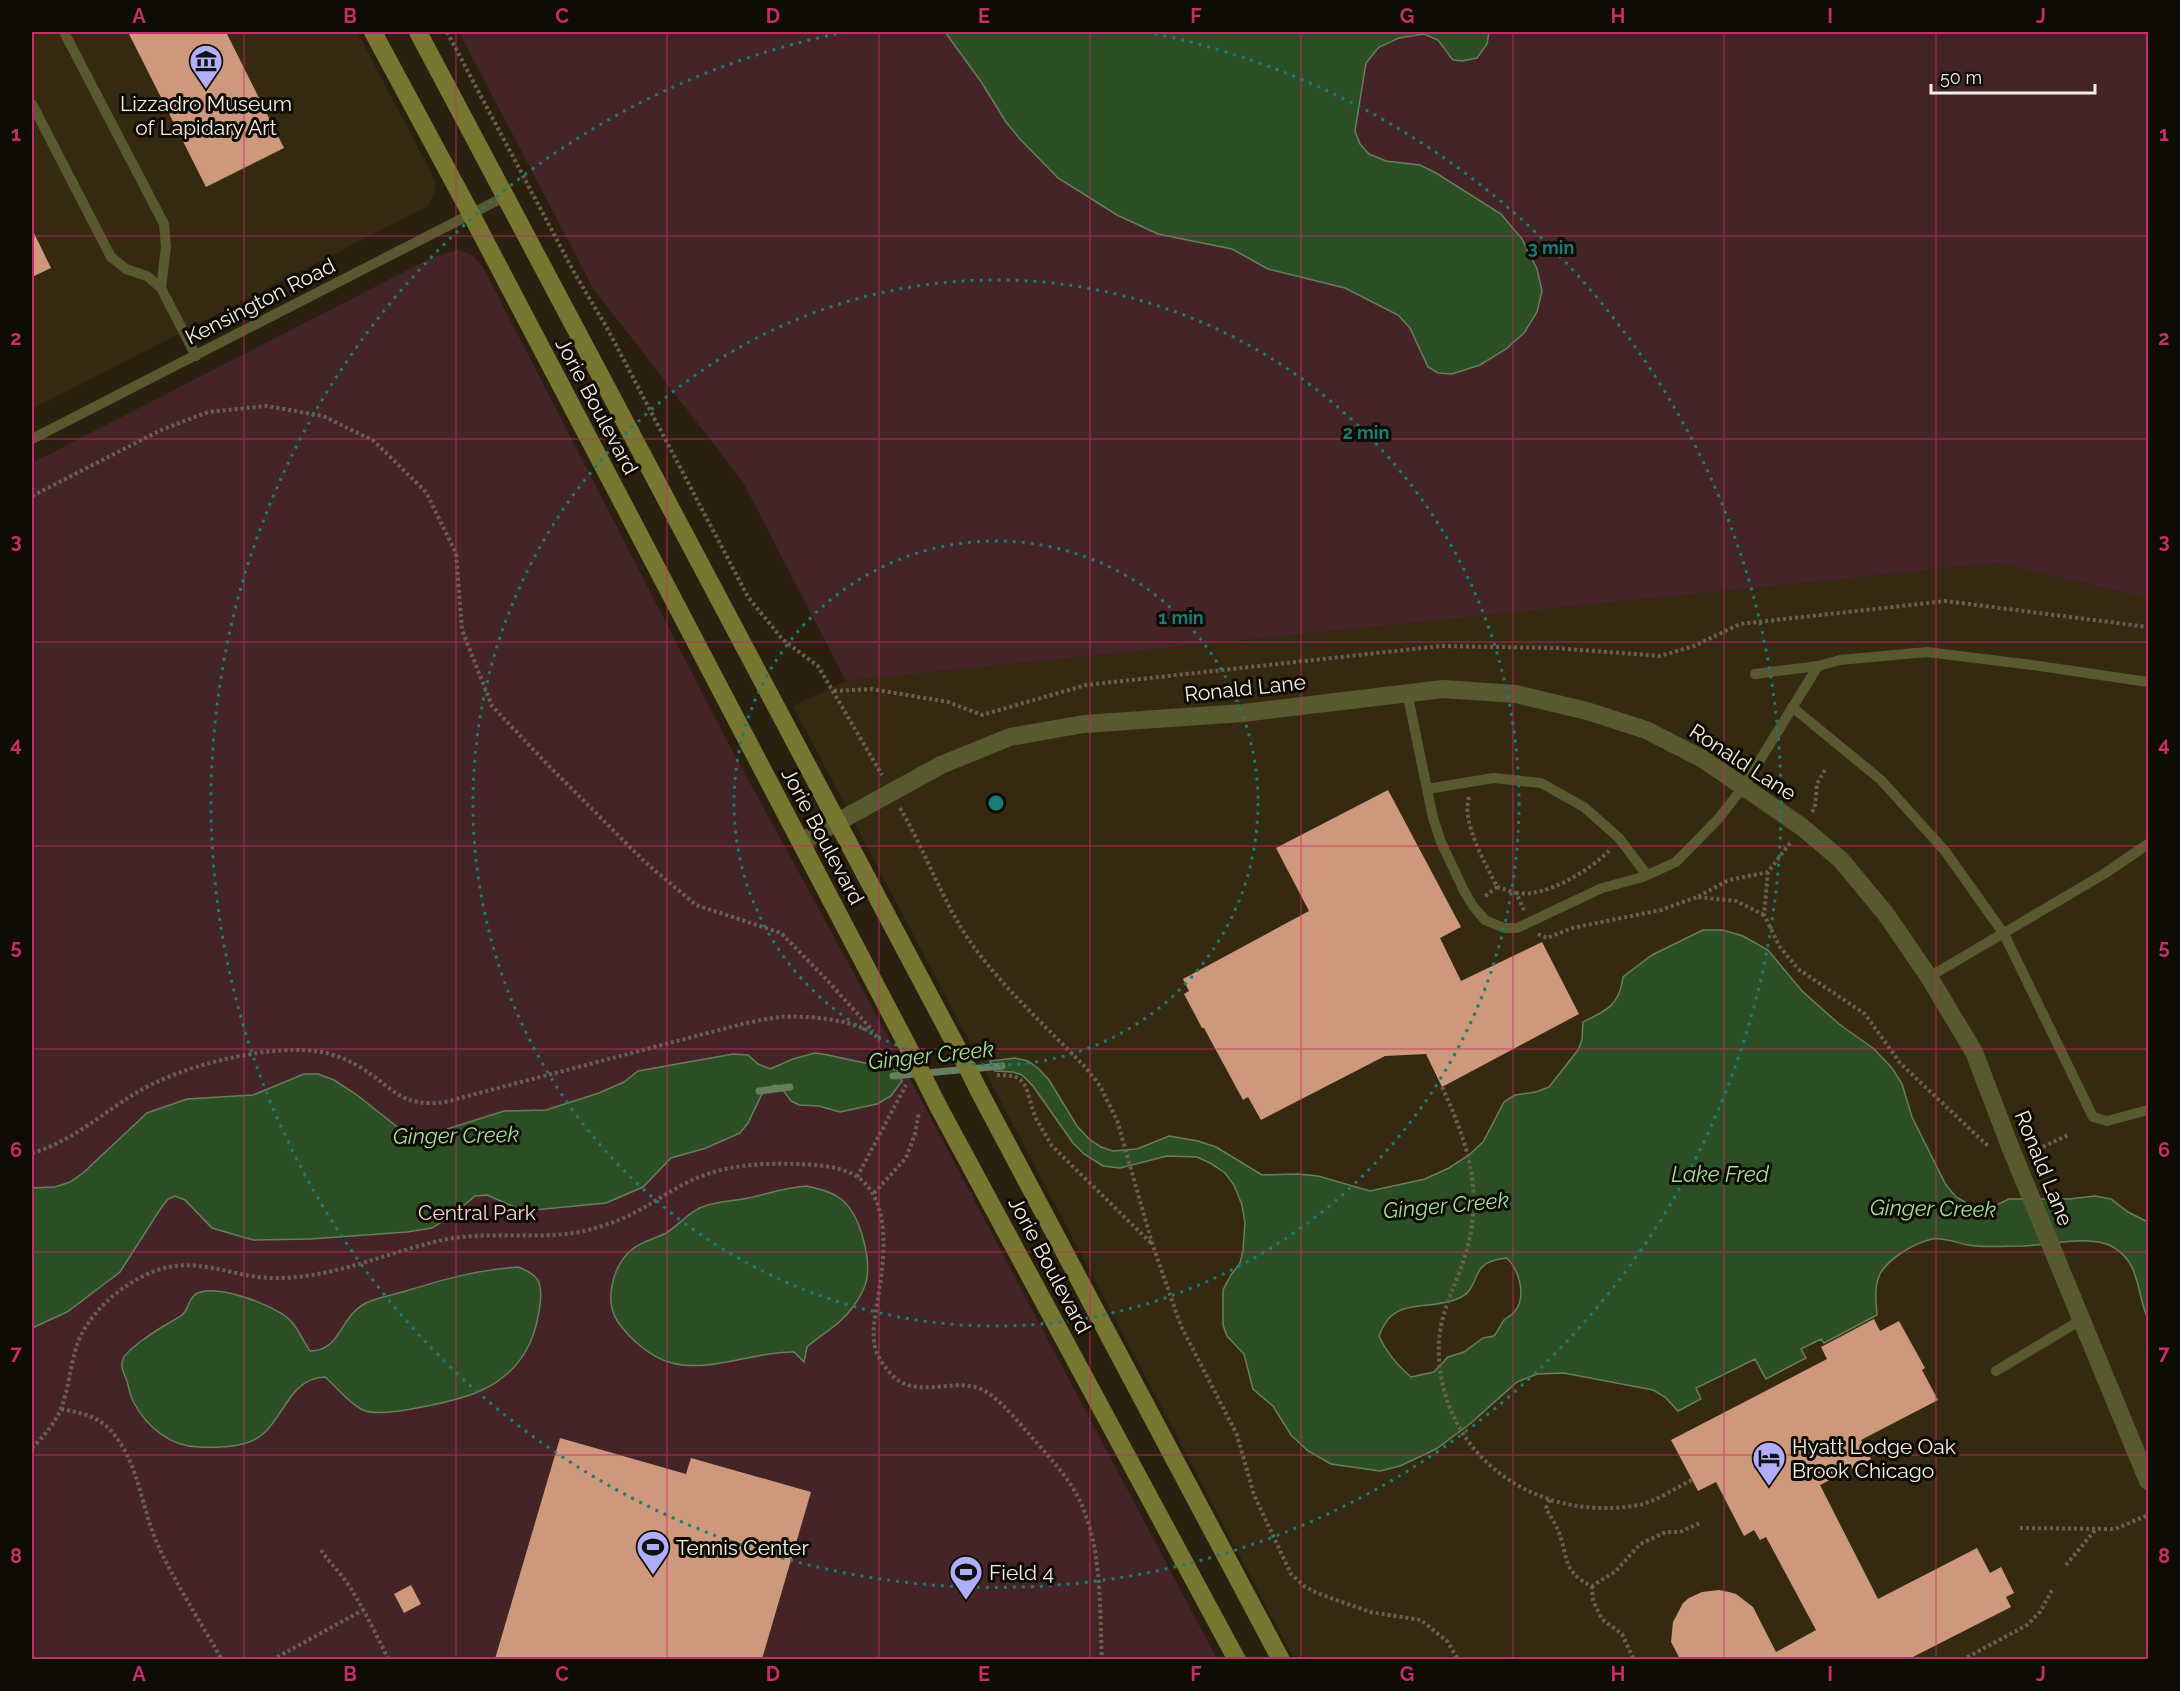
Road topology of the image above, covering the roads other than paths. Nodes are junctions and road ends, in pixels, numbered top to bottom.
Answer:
1 (64, 32) edge
2 (373, 32) edge
3 (418, 32) edge
4 (32, 104) edge
5 (506, 196) junction
6 (471, 214) junction
7 (161, 288) junction
8 (196, 356) junction
9 (32, 440) edge
10 (1818, 666) junction
11 (1755, 674) dead end
12 (2148, 682) edge
13 (1407, 692) junction
14 (1792, 707) junction
15 (1744, 786) junction
16 (1427, 789) junction
17 (839, 822) junction
18 (801, 842) junction
19 (2148, 844) edge
20 (1647, 875) junction
21 (2004, 934) junction
22 (1929, 977) junction
23 (2148, 1110) edge
24 (2081, 1320) junction
25 (1996, 1371) dead end
26 (2148, 1481) edge
27 (1237, 1659) edge
28 (1281, 1659) edge

1 - 7 lane
2 - 6 main road, Jorie Boulevard
3 - 5 main road, Jorie Boulevard
4 - 7 lane
5 - 6 lane, Kensington Road
5 - 17 main road, Jorie Boulevard
6 - 8 lane, Kensington Road
6 - 18 main road, Jorie Boulevard
7 - 8 lane
8 - 9 lane, Kensington Road
10 - 11 lane
10 - 12 lane
10 - 14 lane
13 - 15 street, Ronald Lane
13 - 16 lane
13 - 17 street, Ronald Lane
14 - 15 lane
14 - 21 lane
15 - 20 lane
15 - 22 street, Ronald Lane
16 - 20 lane
16 - 20 lane
17 - 18 street, Ronald Lane
17 - 28 main road, Jorie Boulevard, bridge
18 - 27 main road, Jorie Boulevard, bridge
19 - 21 lane
21 - 22 lane
21 - 23 lane
22 - 24 street, Ronald Lane
24 - 25 lane
24 - 26 street, Ronald Lane

